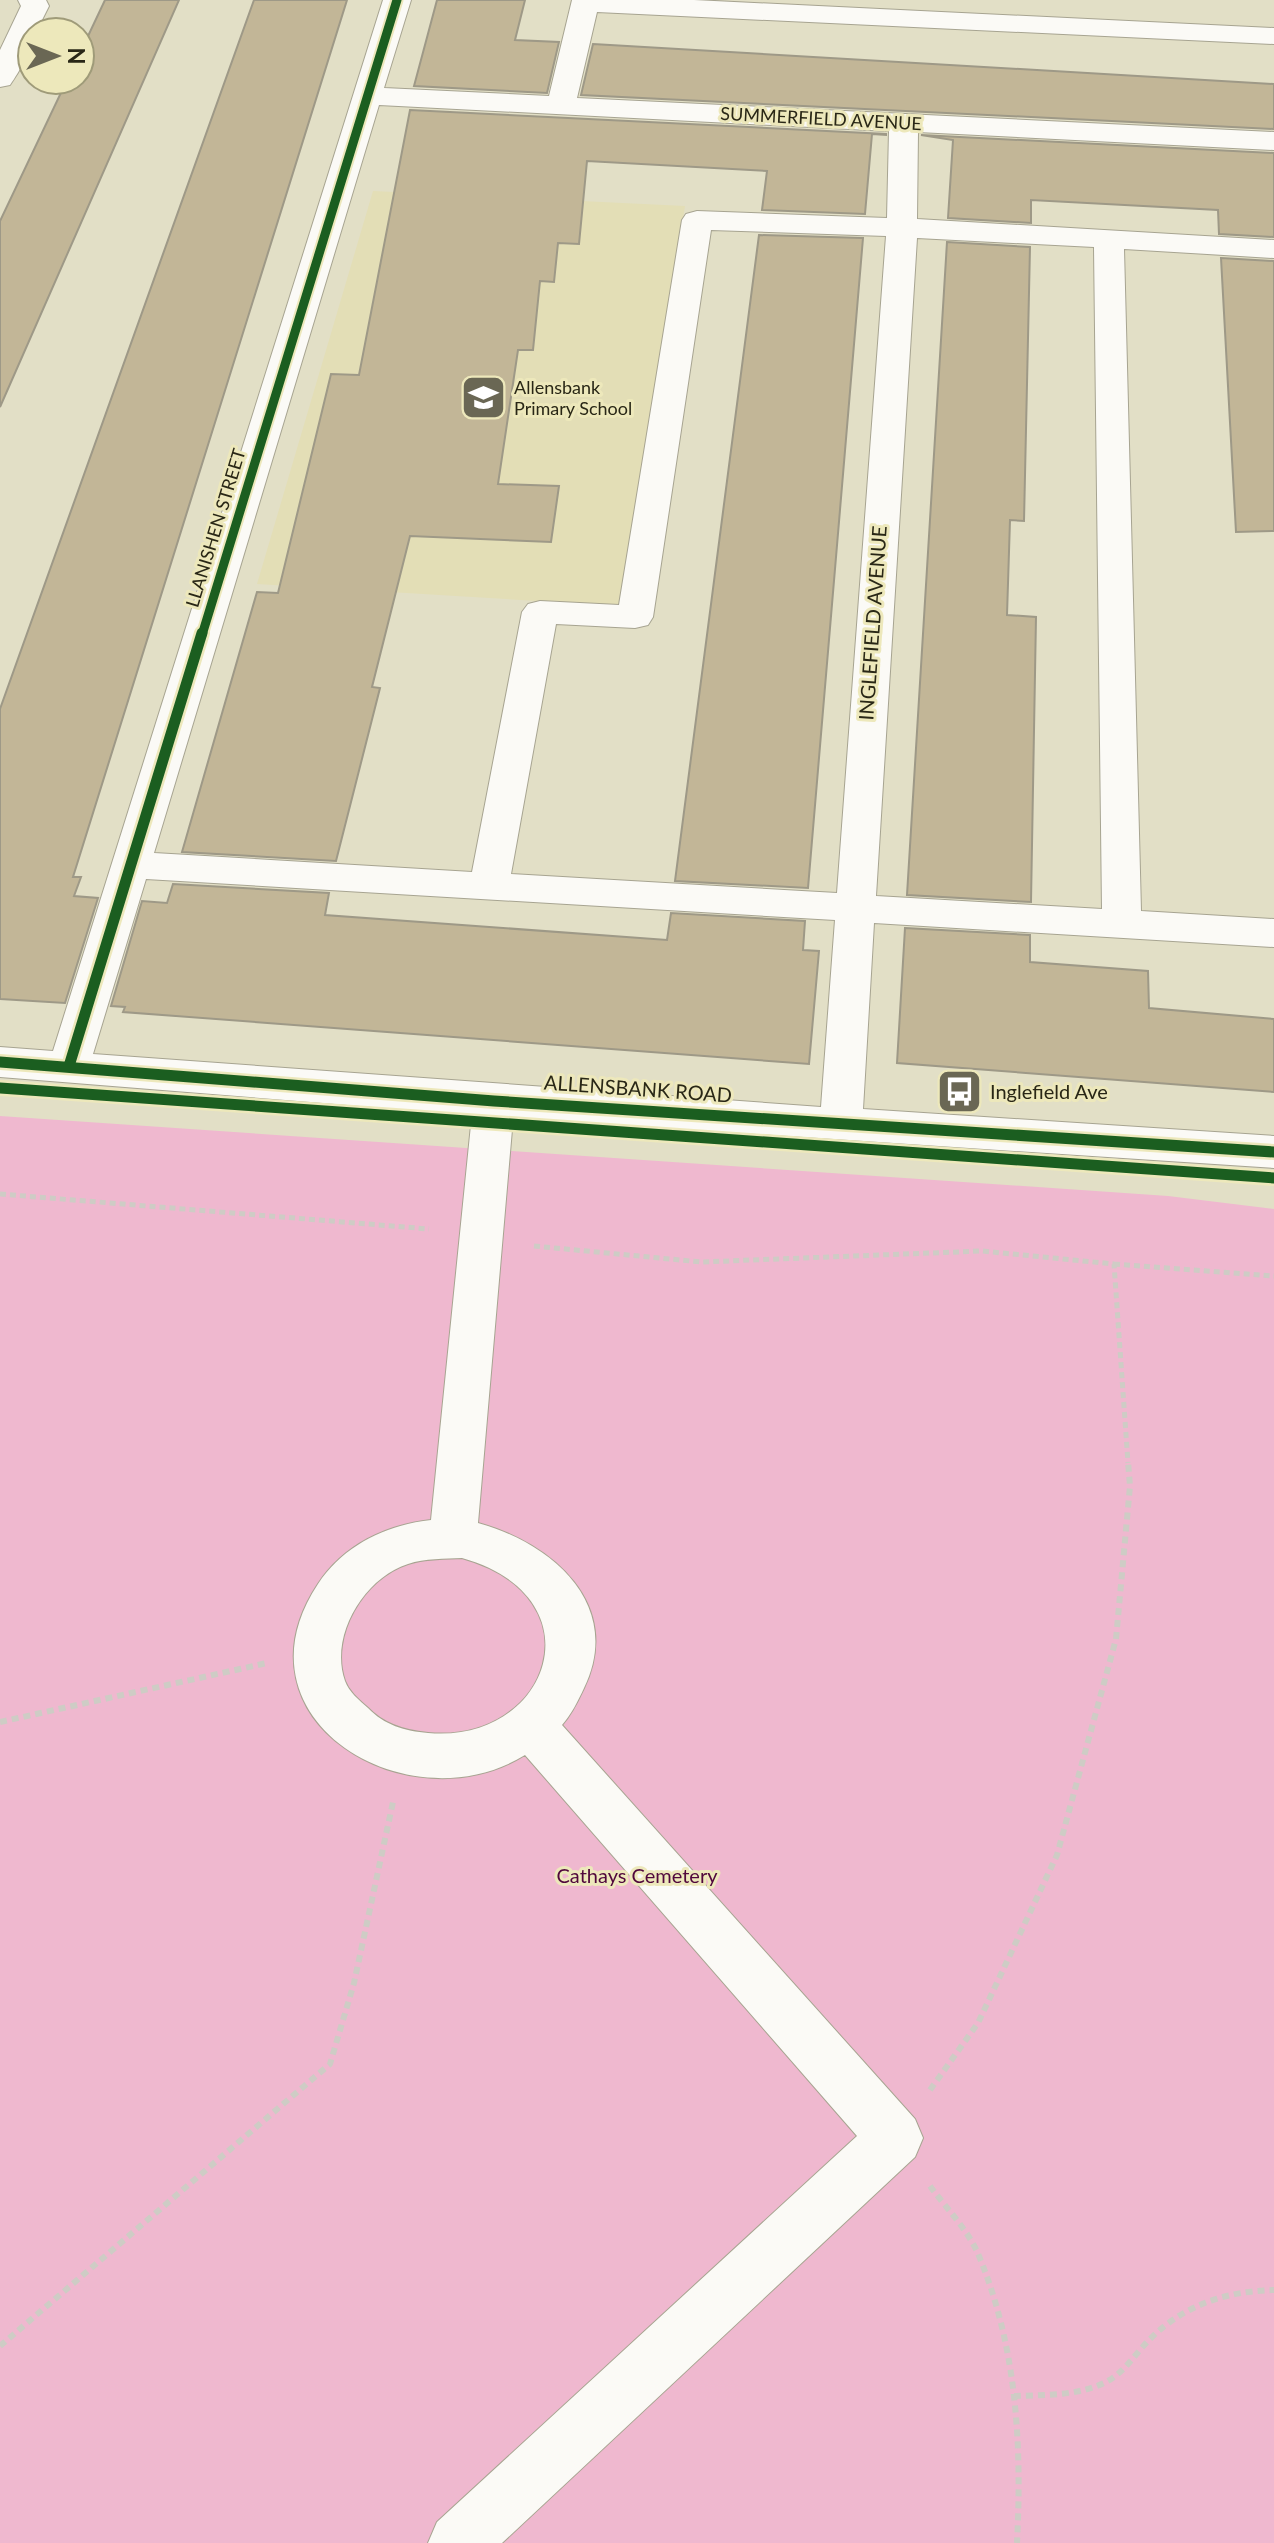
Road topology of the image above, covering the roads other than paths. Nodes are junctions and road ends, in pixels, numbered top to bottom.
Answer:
1 (32, 0) edge
2 (397, 0) edge
3 (585, 2) edge
4 (1274, 36) edge
5 (0, 79) edge
6 (368, 96) junction
7 (561, 105) junction
8 (904, 123) junction
9 (1274, 141) edge
10 (902, 228) junction
11 (1109, 239) junction
12 (1274, 249) edge
13 (129, 865) junction
14 (489, 886) junction
15 (853, 908) junction
16 (1122, 923) junction
17 (1274, 933) edge
18 (0, 1062) edge
19 (69, 1066) junction
20 (494, 1101) junction
21 (841, 1122) junction
22 (1274, 1152) edge
23 (453, 1539) junction
24 (530, 1725) junction
25 (458, 2543) edge

1 - 5 street
2 - 6 street, LLANISHEN STREET
3 - 4 street
3 - 7 street
6 - 7 street, SUMMERFIELD AVENUE
6 - 13 street, LLANISHEN STREET
7 - 8 street, SUMMERFIELD AVENUE
8 - 9 street, SUMMERFIELD AVENUE
8 - 10 street, INGLEFIELD AVENUE
10 - 11 street
10 - 14 street
10 - 15 street, INGLEFIELD AVENUE
11 - 12 street
11 - 16 street
13 - 14 street
13 - 19 street, LLANISHEN STREET
14 - 15 street
15 - 16 street
15 - 21 street, INGLEFIELD AVENUE
16 - 17 street
18 - 19 street, ALLENSBANK ROAD
19 - 20 street, ALLENSBANK ROAD
20 - 21 street, ALLENSBANK ROAD
20 - 23 street
21 - 22 street, ALLENSBANK ROAD
23 - 24 street
23 - 24 street
24 - 25 street

